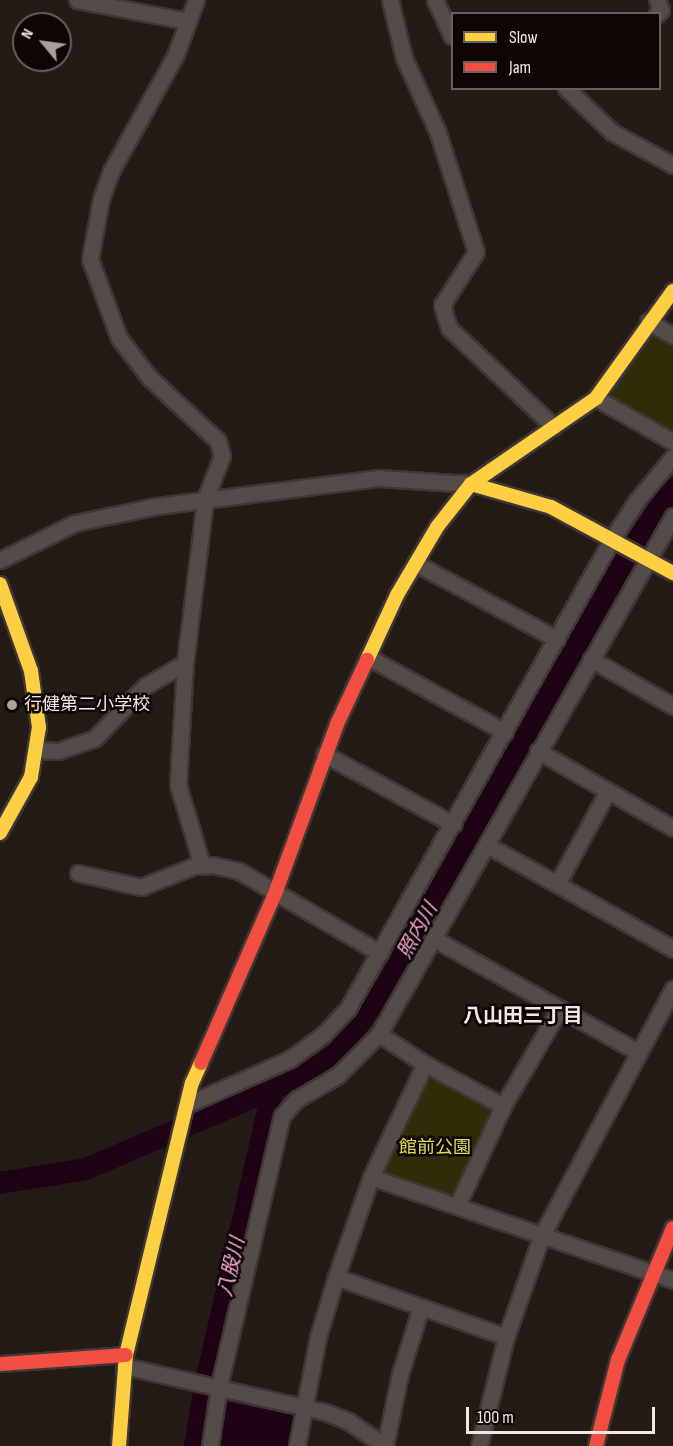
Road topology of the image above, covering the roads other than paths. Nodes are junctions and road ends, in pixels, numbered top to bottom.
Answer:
1 (77, 0) edge
2 (196, 0) edge
3 (390, 0) edge
4 (435, 0) edge
5 (187, 21) junction
6 (451, 32) edge
7 (568, 90) edge
8 (673, 165) edge
9 (673, 291) edge
10 (648, 321) junction
11 (673, 336) edge
12 (596, 398) junction
13 (554, 427) junction
14 (673, 442) edge
15 (673, 457) edge
16 (471, 484) junction
17 (205, 499) junction
18 (673, 516) edge
19 (612, 539) junction
20 (2, 555) edge
21 (648, 560) junction
22 (415, 563) junction
23 (673, 573) edge
24 (0, 584) edge
25 (557, 639) junction
26 (368, 657) junction
27 (591, 659) junction
28 (185, 663) junction
29 (673, 706) edge
30 (505, 732) junction
31 (38, 750) junction
32 (538, 751) junction
33 (324, 754) junction
34 (608, 791) junction
35 (453, 824) junction
36 (673, 828) edge
37 (0, 833) edge
38 (487, 845) junction
39 (202, 865) junction
40 (78, 873) dead end
41 (557, 884) junction
42 (276, 891) junction
43 (436, 940) junction
44 (673, 949) edge
45 (380, 953) junction
46 (673, 989) edge
47 (560, 1008) junction
48 (379, 1034) junction
49 (638, 1052) junction
50 (425, 1064) junction
51 (186, 1105) junction
52 (502, 1107) junction
53 (371, 1178) junction
54 (457, 1206) junction
55 (673, 1228) edge
56 (542, 1235) junction
57 (652, 1273) junction
58 (336, 1276) junction
59 (673, 1280) edge
60 (421, 1307) junction
61 (506, 1337) junction
62 (125, 1360) junction
63 (0, 1364) edge
64 (219, 1386) junction
65 (304, 1407) junction
66 (119, 1446) edge
67 (210, 1446) edge
68 (297, 1446) edge
69 (385, 1446) edge
70 (479, 1446) edge
71 (596, 1446) edge

1 - 5 street
2 - 5 street
3 - 13 street
4 - 6 street
5 - 17 street
7 - 8 street
9 - 10 street
10 - 11 street
10 - 12 street
12 - 13 street
12 - 14 street
13 - 16 street
15 - 19 street
16 - 17 street
16 - 19 street
16 - 22 street
17 - 20 street
17 - 28 street
18 - 21 street
19 - 21 street
19 - 25 street
21 - 23 street
21 - 27 street
22 - 25 street
22 - 26 street
24 - 31 street
25 - 30 street
26 - 30 street
26 - 33 street
27 - 29 street
27 - 32 street
28 - 31 street
28 - 39 street
30 - 35 street
31 - 37 street
32 - 34 street
32 - 38 street
33 - 35 street
33 - 42 street
34 - 36 street
34 - 41 street
35 - 45 street
38 - 41 street
38 - 43 street
39 - 40 street
39 - 42 street
41 - 44 street
42 - 45 street
42 - 51 street
43 - 47 street
43 - 48 street
45 - 51 street
46 - 49 street
47 - 49 street
47 - 52 street
48 - 50 street
48 - 64 street
49 - 56 street
50 - 52 street
50 - 53 street
51 - 62 street
52 - 54 street
53 - 54 street
53 - 58 street
54 - 56 street
55 - 57 street
56 - 57 street
56 - 61 street
57 - 59 street
57 - 71 street
58 - 60 street
58 - 65 street
60 - 61 street
60 - 69 street
61 - 70 street
62 - 63 street
62 - 64 street
62 - 66 street
64 - 65 street
64 - 67 street
65 - 68 street
65 - 69 street

